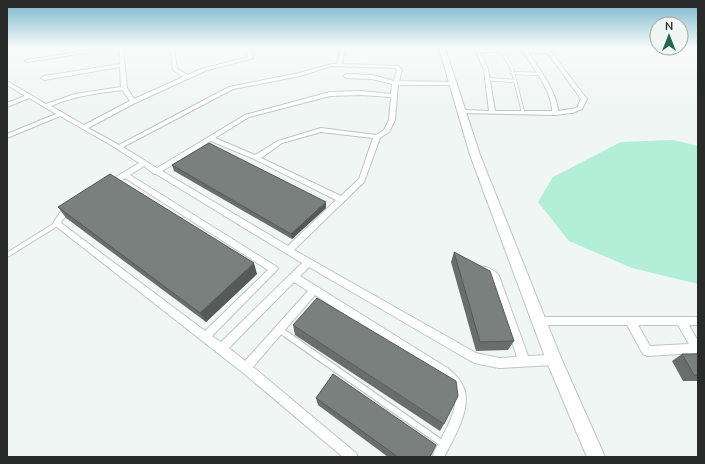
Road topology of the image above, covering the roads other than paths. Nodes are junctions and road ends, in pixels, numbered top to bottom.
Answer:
1 (94, 70) edge
2 (122, 70) edge
3 (175, 70) edge
4 (206, 70) edge
5 (314, 70) edge
6 (400, 70) edge
7 (449, 70) edge
8 (486, 70) edge
9 (536, 70) edge
10 (562, 70) edge
11 (512, 72) joint
12 (539, 74) junction
13 (346, 76) dead end
14 (187, 77) junction
15 (44, 78) dead end
16 (487, 79) junction
17 (515, 81) junction
18 (7, 83) edge
19 (396, 83) junction
20 (454, 83) junction
21 (124, 88) junction
22 (29, 96) junction
23 (394, 96) junction
24 (133, 102) junction
25 (7, 105) edge
26 (46, 106) junction
27 (464, 112) junction
28 (492, 112) junction
29 (523, 112) junction
30 (555, 112) junction
31 (60, 114) junction
32 (83, 128) junction
33 (7, 136) edge
34 (377, 138) junction
35 (211, 140) junction
36 (119, 147) junction
37 (256, 158) junction
38 (143, 164) junction
39 (156, 172) junction
40 (125, 175) junction
41 (105, 187) edge
42 (342, 200) junction
43 (78, 204) edge
44 (57, 224) junction
45 (288, 251) junction
46 (7, 255) edge
47 (307, 263) junction
48 (470, 263) edge
49 (294, 277) junction
50 (314, 290) junction
51 (540, 321) junction
52 (630, 321) junction
53 (681, 321) junction
54 (698, 321) edge
55 (280, 329) junction
56 (205, 337) junction
57 (221, 349) junction
58 (554, 360) junction
59 (524, 361) junction
60 (246, 368) junction
61 (444, 444) junction
62 (352, 457) edge
63 (438, 457) edge
64 (596, 457) edge

1 - 15 street
2 - 21 street
3 - 14 street
4 - 14 street
5 - 36 street
6 - 19 street
7 - 20 street
8 - 16 street
9 - 12 street
10 - 30 street
11 - 12 lane
11 - 17 lane
12 - 30 street
13 - 19 street
14 - 24 street
16 - 17 lane
16 - 28 street
17 - 29 lane
18 - 22 street
19 - 20 street
19 - 23 street
20 - 27 street
21 - 24 street
21 - 26 street
22 - 25 street
22 - 26 street
23 - 34 street
23 - 35 street
24 - 32 street
26 - 31 street
27 - 28 street
27 - 51 street
28 - 29 street
29 - 30 street
31 - 32 street
31 - 33 street
32 - 36 street
34 - 37 street
34 - 42 street
35 - 37 street
35 - 39 street
36 - 38 street
37 - 42 street
38 - 39 street
38 - 40 street
39 - 45 street
40 - 41 street
40 - 56 street
42 - 45 street
43 - 44 street
44 - 46 lane
44 - 56 street
45 - 47 street
47 - 49 street
47 - 59 street
48 - 59 street
49 - 50 street
49 - 57 street
50 - 55 street
50 - 61 street
51 - 52 street
51 - 58 street
52 - 53 street
52 - 53 street
53 - 54 street
55 - 60 street
55 - 61 lane
56 - 57 street
57 - 60 street
58 - 59 street
58 - 64 street
60 - 62 street
61 - 63 street

